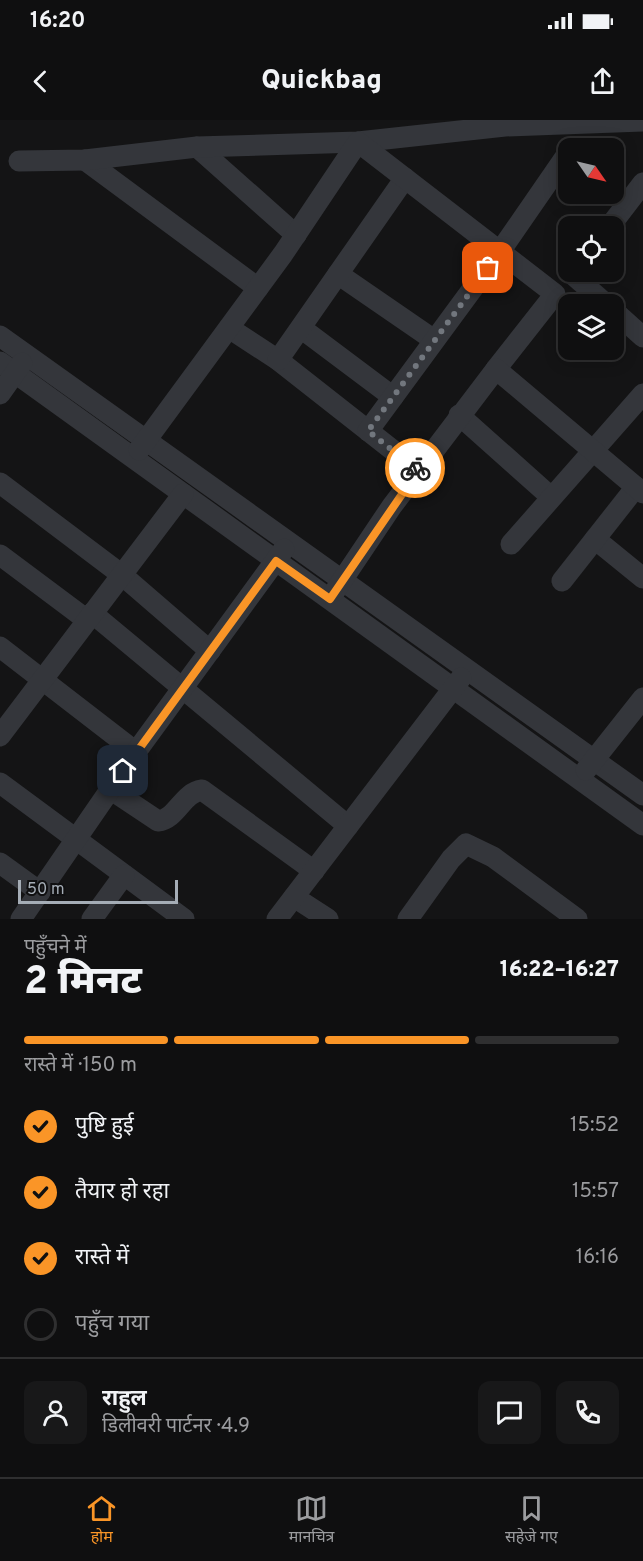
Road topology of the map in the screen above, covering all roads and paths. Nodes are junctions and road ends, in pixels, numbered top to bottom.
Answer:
1 (643, 121) edge
2 (589, 123) junction
3 (579, 138) edge
4 (358, 142) junction
5 (197, 147) junction
6 (85, 160) junction
7 (19, 161) dead end
8 (558, 167) edge
9 (405, 178) junction
10 (643, 183) edge
11 (618, 216) edge
12 (296, 235) junction
13 (501, 250) junction
14 (338, 274) junction
15 (565, 282) edge
16 (583, 282) edge
17 (258, 288) junction
18 (555, 294) junction
19 (595, 294) edge
20 (624, 320) edge
21 (229, 328) junction
22 (301, 328) junction
23 (0, 336) edge
24 (643, 337) edge
25 (434, 340) junction
26 (27, 355) junction
27 (278, 360) junction
28 (8, 367) edge
29 (496, 369) junction
30 (0, 394) edge
31 (643, 394) edge
32 (393, 397) junction
33 (459, 415) junction
34 (368, 431) junction
35 (147, 439) junction
36 (593, 450) junction
37 (133, 458) junction
38 (418, 471) junction
39 (0, 483) edge
40 (640, 490) edge
41 (183, 494) junction
42 (551, 497) junction
43 (595, 539) junction
44 (290, 541) junction
45 (511, 544) dead end
46 (0, 555) edge
47 (276, 561) junction
48 (122, 575) junction
49 (643, 578) edge
50 (342, 581) junction
51 (562, 581) dead end
52 (330, 599) junction
53 (90, 616) junction
54 (0, 647) edge
55 (210, 651) junction
56 (468, 671) junction
57 (42, 679) junction
58 (183, 688) junction
59 (453, 688) junction
60 (643, 698) edge
61 (0, 736) edge
62 (136, 752) junction
63 (594, 759) junction
64 (579, 779) junction
65 (0, 783) edge
66 (110, 789) junction
67 (643, 795) edge
68 (643, 825) edge
69 (348, 826) junction
70 (75, 840) junction
71 (0, 863) edge
72 (314, 871) junction
73 (124, 875) junction
74 (40, 892) junction
75 (294, 897) junction
76 (21, 919) edge
77 (92, 919) edge
78 (184, 919) edge
79 (277, 919) edge
80 (328, 919) edge
81 (408, 919) edge
82 (577, 919) edge

1 - 2 street
2 - 3 street
2 - 4 street
4 - 5 street
4 - 9 street
4 - 12 street
5 - 6 street
5 - 12 street
6 - 7 street
6 - 17 street
8 - 13 street
9 - 13 street
9 - 14 street
10 - 11 street
12 - 17 street
13 - 18 street
13 - 25 street
14 - 22 street
14 - 25 street
15 - 18 street
16 - 19 street
17 - 21 street
18 - 29 street
20 - 24 street
21 - 27 street
21 - 35 street
22 - 27 street
22 - 32 street
23 - 26 street
25 - 32 street
26 - 28 street
26 - 35 street
27 - 34 street
28 - 30 street
28 - 37 street
29 - 33 street
29 - 36 street
31 - 36 street
32 - 34 street
33 - 38 street
33 - 42 street
34 - 38 street
35 - 37 street
35 - 44 street
36 - 40 street
36 - 42 street
37 - 41 street
38 - 50 street
39 - 48 street
40 - 43 street
41 - 47 street
41 - 48 street
42 - 45 street
43 - 49 street
43 - 51 street
44 - 47 street
44 - 50 street
46 - 53 street
47 - 52 street
47 - 55 street
48 - 53 street
48 - 55 street
50 - 52 street
50 - 56 street
52 - 59 street
53 - 57 street
53 - 58 street
54 - 57 street
55 - 58 street
56 - 59 street
56 - 63 street
57 - 61 street
57 - 62 street
58 - 62 street
58 - 69 street
59 - 64 street
59 - 69 street
60 - 63 street
62 - 66 street
63 - 64 street
63 - 67 street
64 - 68 street
65 - 70 street
66 - 70 street
66 - 72 street
69 - 72 street
70 - 73 street
70 - 74 street
71 - 74 street
72 - 75 street
73 - 77 street
73 - 78 street
74 - 76 street
75 - 79 street
75 - 80 street
81 - 82 street

